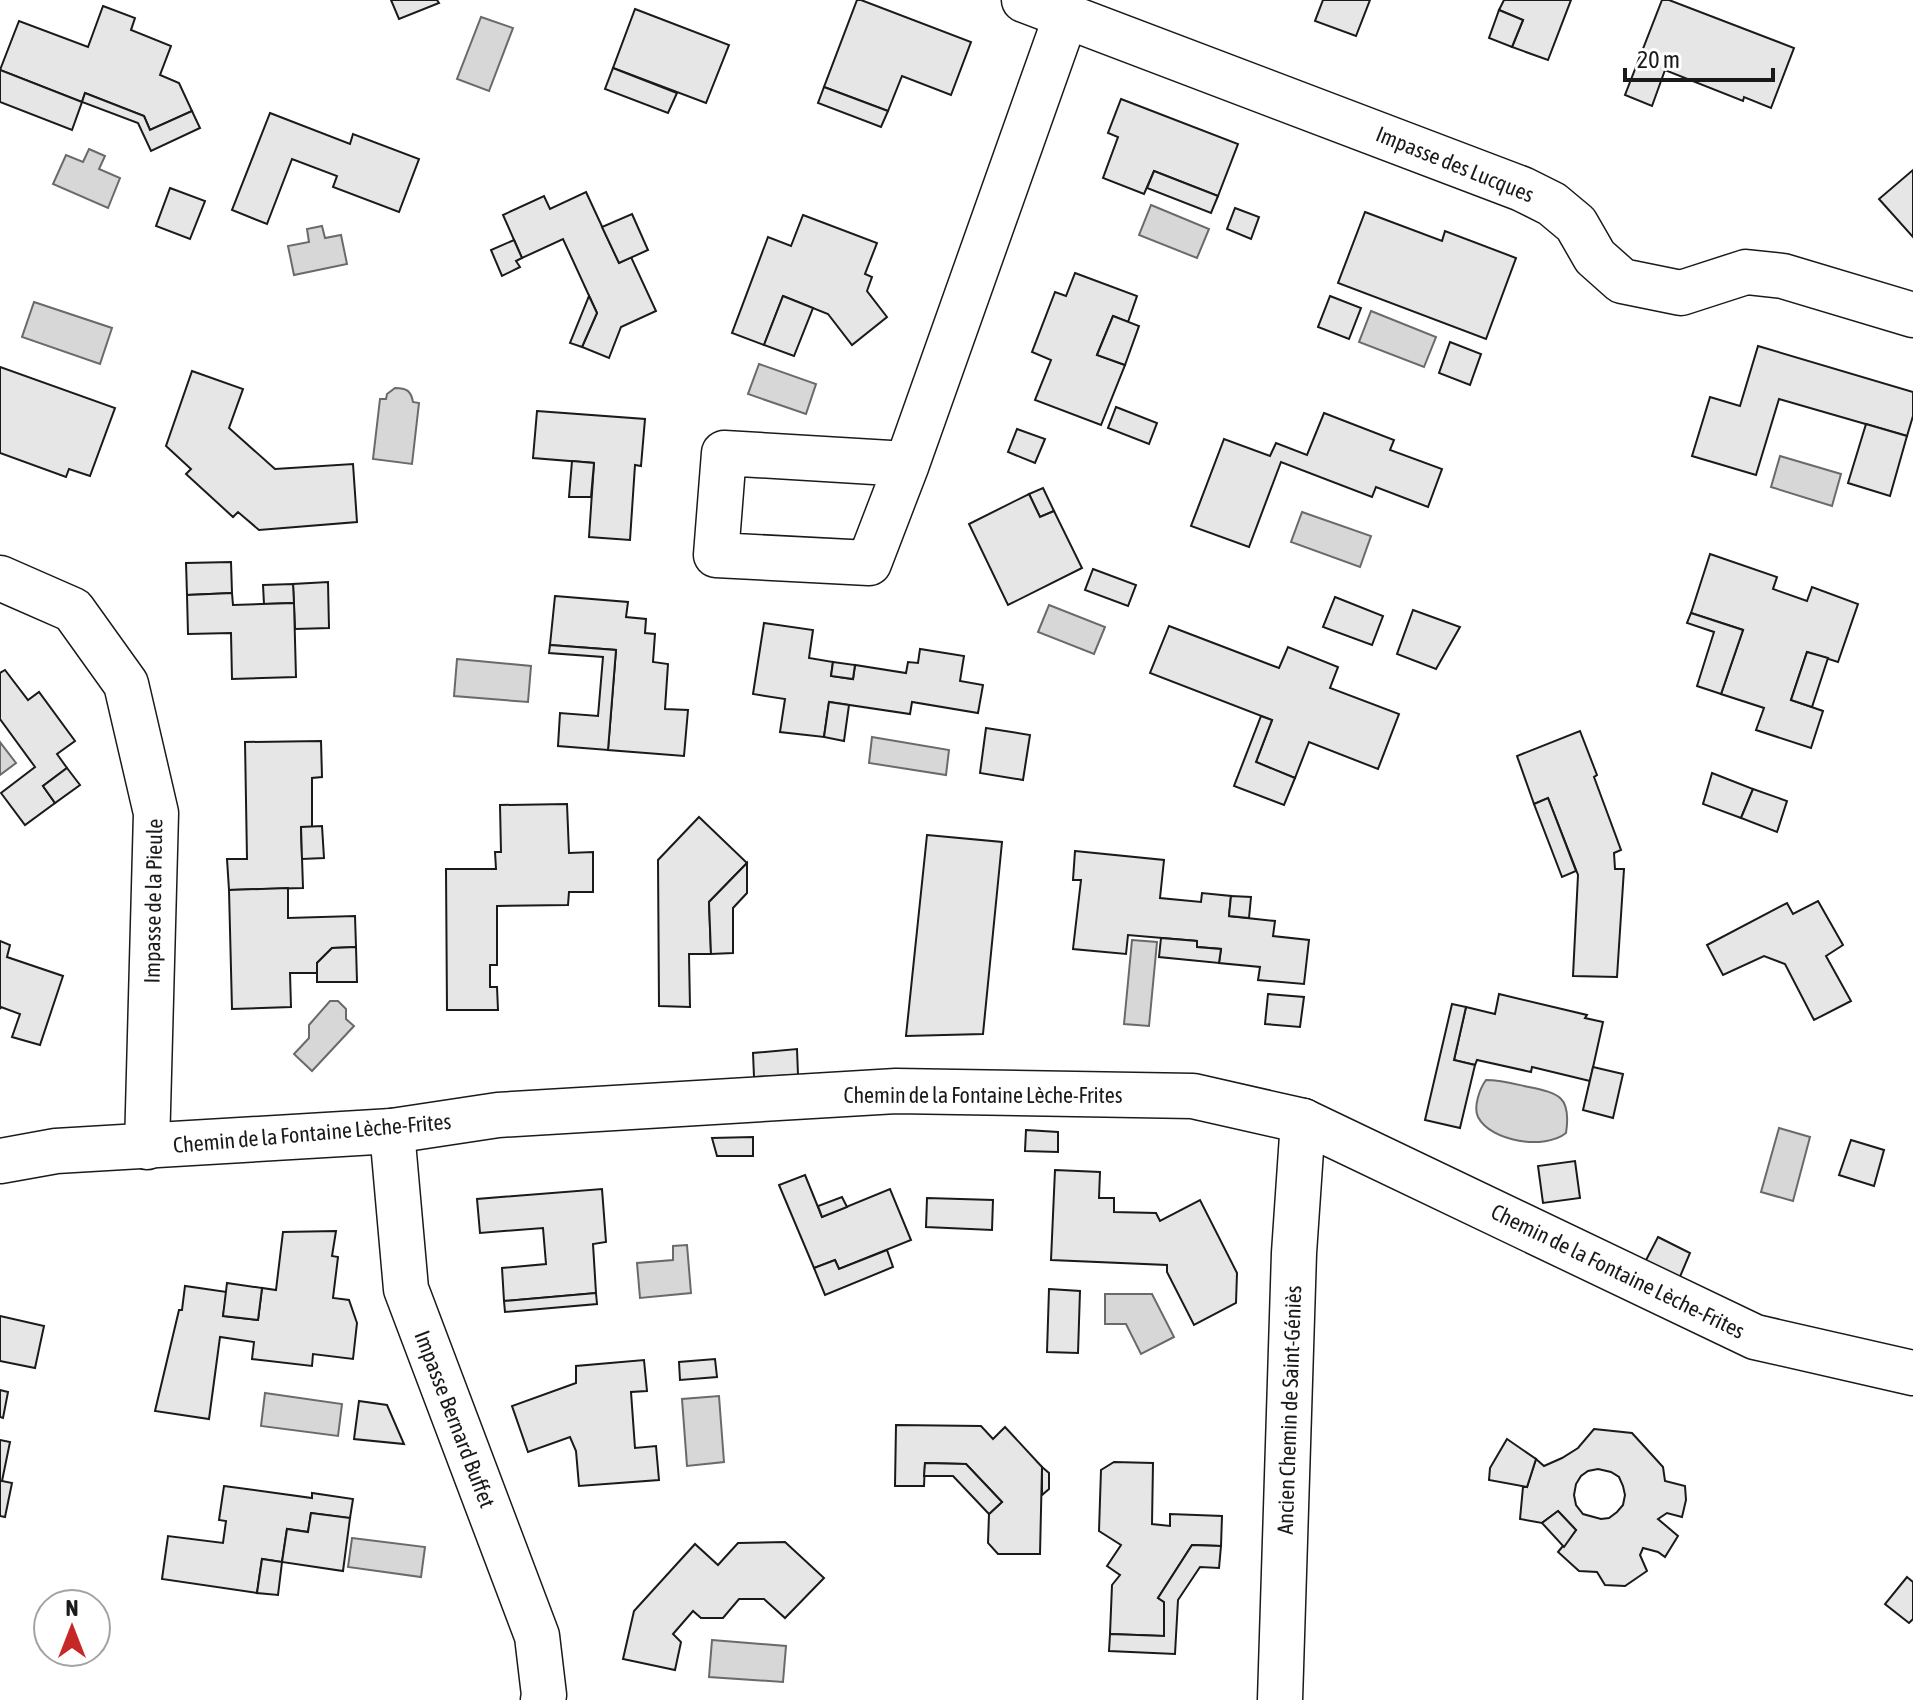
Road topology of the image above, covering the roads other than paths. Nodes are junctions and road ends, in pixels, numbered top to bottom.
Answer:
1 (1024, 0) edge
2 (1066, 16) junction
3 (1913, 315) edge
4 (907, 464) dead end
5 (0, 578) edge
6 (1303, 1121) junction
7 (392, 1131) junction
8 (147, 1147) junction
9 (0, 1161) edge
10 (1913, 1373) edge
11 (543, 1700) edge
12 (1280, 1700) edge

1 - 2 street, Impasse des Lucques
2 - 3 street, Impasse des Lucques
2 - 4 street
5 - 8 street, Impasse de la Pieule
6 - 7 street, Chemin de la Fontaine Lèche-Frites
6 - 10 street, Chemin de la Fontaine Lèche-Frites
6 - 12 street, Ancien Chemin de Saint-Géniès
7 - 8 street, Chemin de la Fontaine Lèche-Frites
7 - 11 street, Impasse Bernard Buffet
8 - 9 street, Chemin de la Fontaine Lèche-Frites

